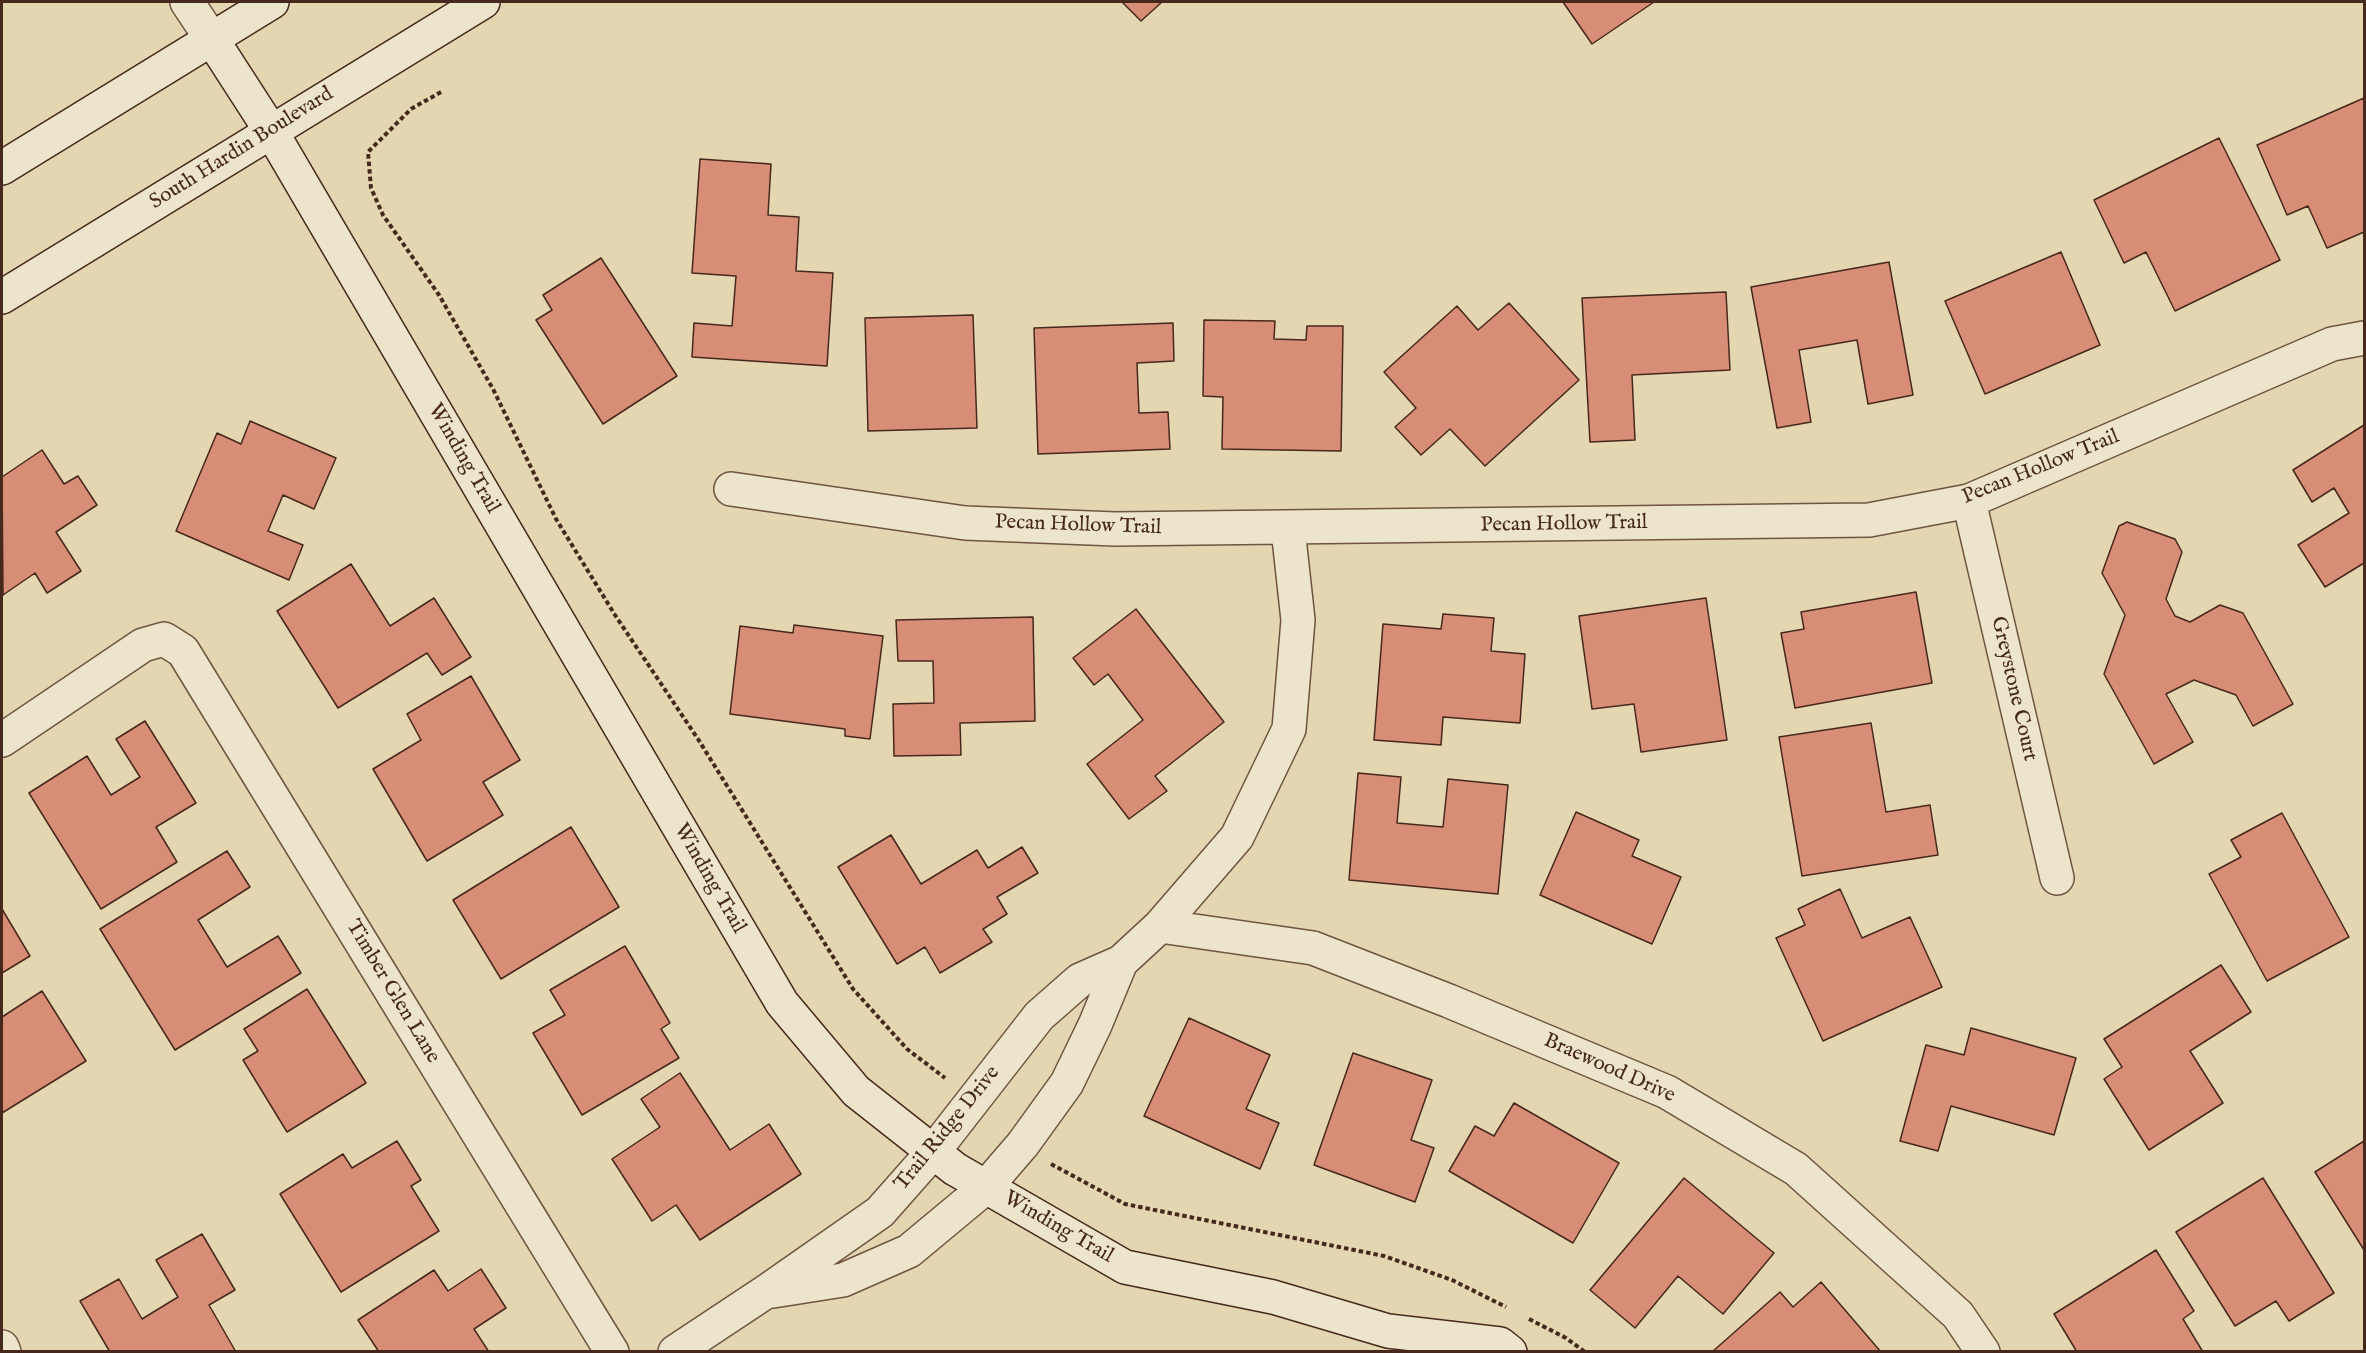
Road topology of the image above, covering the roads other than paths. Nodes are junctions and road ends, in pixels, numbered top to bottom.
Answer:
1 (187, 2) edge
2 (272, 2) edge
3 (483, 2) edge
4 (211, 38) junction
5 (271, 131) junction
6 (2, 168) edge
7 (2, 297) edge
8 (2364, 338) edge
9 (731, 489) dead end
10 (1969, 501) junction
11 (1288, 529) junction
12 (2, 740) edge
13 (2057, 878) dead end
14 (1160, 926) junction
15 (1121, 962) junction
16 (933, 1152) junction
17 (986, 1187) junction
18 (768, 1292) junction
19 (1384, 1341) edge
20 (2, 1347) edge
21 (4, 1352) edge
22 (612, 1352) edge
23 (675, 1352) edge
24 (1510, 1352) edge
25 (1983, 1352) edge

1 - 4 street, Winding Trail
2 - 4 street
3 - 5 street, South Hardin Boulevard
4 - 5 street, Winding Trail
4 - 6 street
5 - 7 street, South Hardin Boulevard
5 - 16 street, Winding Trail
8 - 10 street, Pecan Hollow Trail
9 - 11 street, Pecan Hollow Trail
10 - 11 street, Pecan Hollow Trail
10 - 13 street, Greystone Court
11 - 14 street, Trail Ridge Drive
12 - 22 street, Timber Glen Lane
14 - 15 street, Trail Ridge Drive
14 - 25 street, Braewood Drive
15 - 16 street, Trail Ridge Drive
15 - 17 street, Trail Ridge Drive
16 - 17 street, Winding Trail
16 - 18 street, Trail Ridge Drive
17 - 18 street, Trail Ridge Drive
17 - 19 street, Winding Trail
18 - 23 street, Trail Ridge Drive
19 - 24 street, Winding Trail
20 - 21 street

